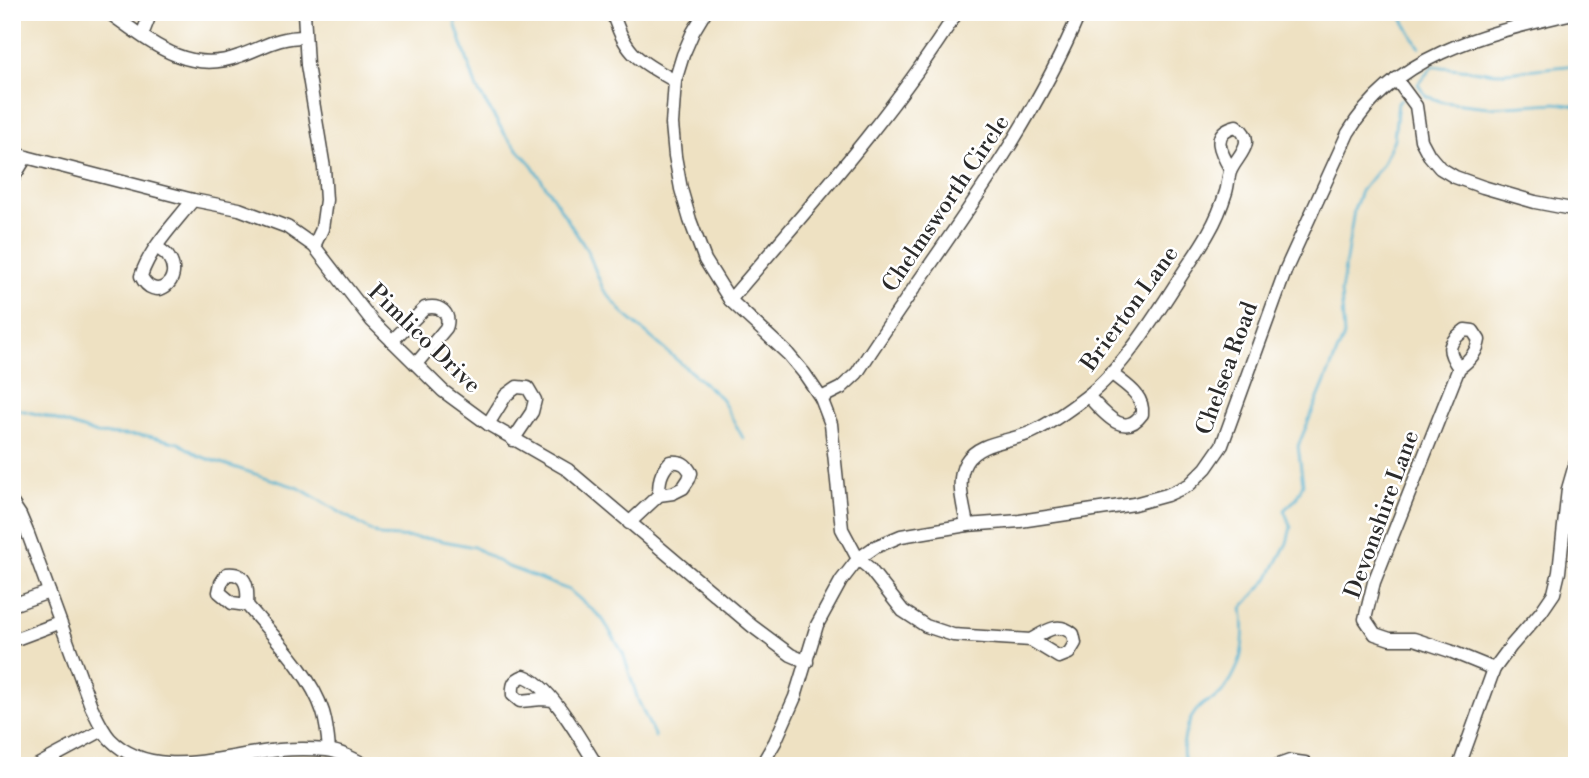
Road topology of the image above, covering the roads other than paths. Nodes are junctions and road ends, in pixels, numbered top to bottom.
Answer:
1 (108, 12) edge
2 (151, 12) edge
3 (304, 12) edge
4 (612, 12) edge
5 (705, 12) edge
6 (957, 12) edge
7 (1080, 12) edge
8 (1577, 12) edge
9 (142, 35) junction
10 (306, 37) junction
11 (1396, 79) junction
12 (675, 81) junction
13 (12, 151) edge
14 (26, 157) junction
15 (1231, 170) dead end
16 (12, 180) edge
17 (193, 200) junction
18 (1577, 210) edge
19 (314, 246) junction
20 (156, 247) dead end
21 (730, 300) junction
22 (392, 341) junction
23 (416, 364) junction
24 (1459, 369) dead end
25 (1111, 373) junction
26 (1088, 396) junction
27 (821, 398) junction
28 (488, 424) junction
29 (513, 440) junction
30 (1577, 457) edge
31 (659, 495) dead end
32 (12, 503) edge
33 (629, 523) junction
34 (967, 525) junction
35 (858, 559) junction
36 (49, 592) junction
37 (12, 605) edge
38 (247, 605) dead end
39 (59, 623) junction
40 (12, 637) edge
41 (1031, 640) dead end
42 (807, 662) junction
43 (1494, 669) junction
44 (553, 700) dead end
45 (103, 730) junction
46 (329, 750) junction
47 (231, 762) edge
48 (44, 764) edge
49 (367, 766) edge
50 (597, 766) edge
51 (761, 766) edge
52 (1276, 766) edge
53 (1306, 766) edge
54 (1460, 766) edge

1 - 9 street
2 - 9 street
3 - 10 street
4 - 12 street
5 - 12 street
6 - 21 street
7 - 27 street, Chelmsworth Circle
8 - 11 street, Chelsea Road
9 - 10 street
10 - 19 street
11 - 18 street
11 - 34 street, Chelsea Road
12 - 21 street
13 - 14 street, Pimlico Drive
14 - 16 street
14 - 17 street, Pimlico Drive
15 - 25 street, Brierton Lane
17 - 19 street, Pimlico Drive
17 - 20 street
19 - 22 street, Pimlico Drive
21 - 27 street
22 - 23 street, Pimlico Drive
22 - 23 street
23 - 28 street, Pimlico Drive
24 - 43 street, Devonshire Lane
25 - 26 street, Brierton Lane
25 - 26 street
26 - 34 street, Brierton Lane
27 - 35 street
28 - 29 street, Pimlico Drive
28 - 29 street
29 - 33 street, Pimlico Drive
30 - 43 street
31 - 33 street
32 - 36 street
33 - 42 street, Pimlico Drive
34 - 35 street, Chelsea Road
35 - 41 street
35 - 42 street, Chelsea Road
36 - 37 street
36 - 39 street
38 - 46 street
39 - 40 street
39 - 45 street
42 - 51 street, Chelsea Road
43 - 54 street
44 - 50 street
45 - 47 street
45 - 48 street
46 - 47 street
46 - 49 street
52 - 53 street

